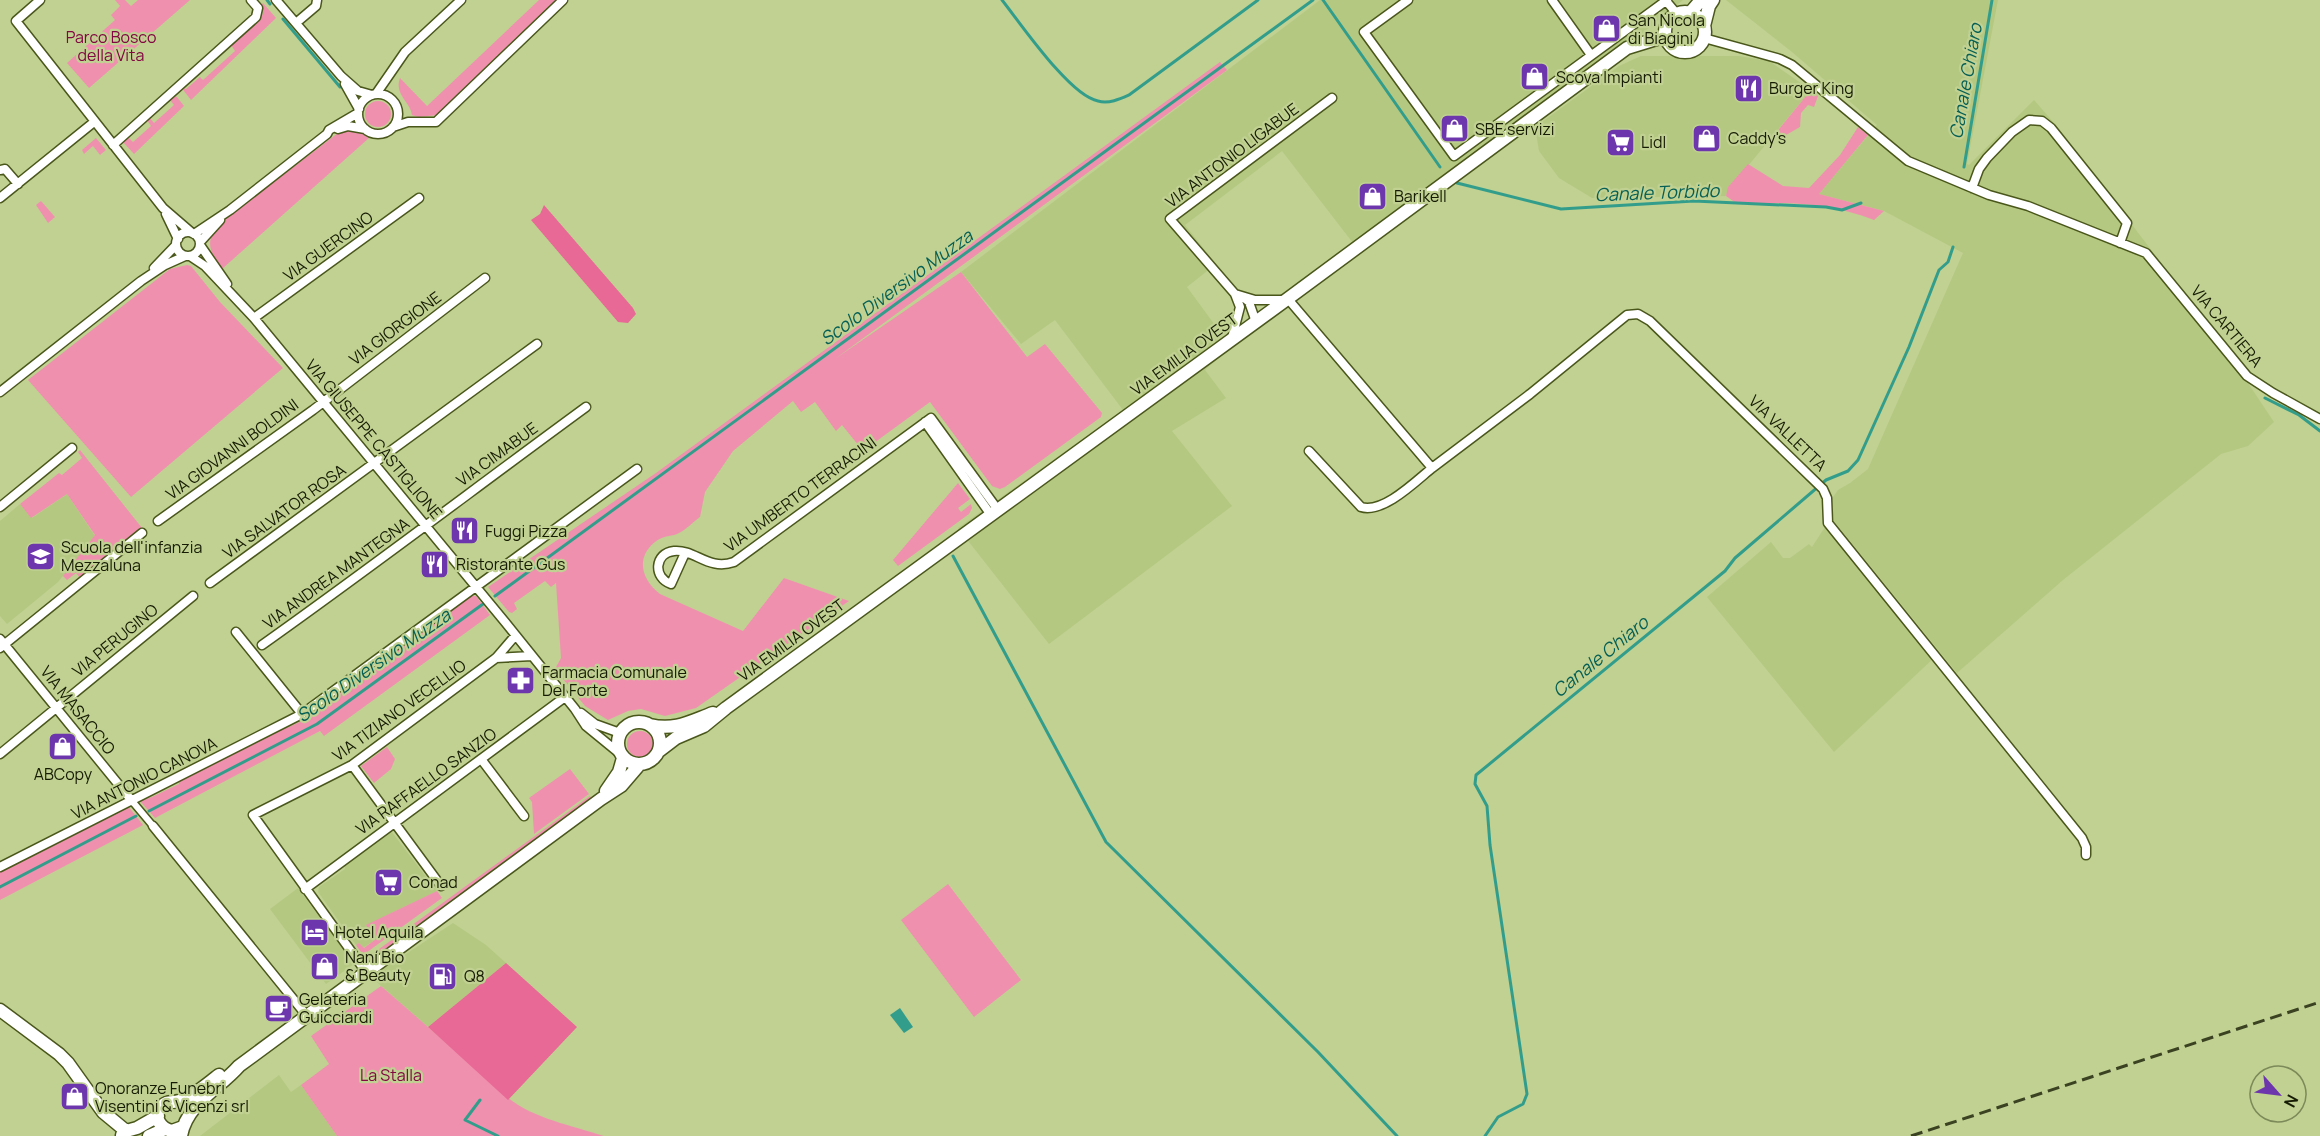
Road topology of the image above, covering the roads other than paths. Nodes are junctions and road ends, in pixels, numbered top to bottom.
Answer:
1 (40, 0) edge
2 (251, 0) edge
3 (276, 0) edge
4 (317, 0) edge
5 (461, 0) edge
6 (563, 0) edge
7 (1408, 0) edge
8 (1552, 0) edge
9 (1667, 0) edge
10 (1701, 0) edge
11 (1713, 0) edge
12 (1684, 14) junction
13 (296, 23) junction
14 (1704, 32) junction
15 (1666, 36) junction
16 (1591, 55) junction
17 (397, 62) junction
18 (341, 76) junction
19 (374, 94) junction
20 (1332, 98) dead end
21 (391, 99) junction
22 (397, 108) junction
23 (358, 111) junction
24 (94, 122) junction
25 (418, 122) junction
26 (393, 127) junction
27 (365, 129) junction
28 (327, 134) junction
29 (113, 145) junction
30 (0, 170) edge
31 (18, 184) junction
32 (1972, 188) junction
33 (0, 198) edge
34 (418, 198) dead end
35 (163, 208) junction
36 (230, 210) junction
37 (193, 233) junction
38 (177, 242) junction
39 (200, 243) junction
40 (2120, 243) junction
41 (187, 256) junction
42 (485, 278) dead end
43 (141, 280) junction
44 (1235, 294) junction
45 (1244, 298) junction
46 (1287, 300) junction
47 (239, 301) junction
48 (1240, 307) junction
49 (254, 318) junction
50 (1256, 322) junction
51 (1232, 340) junction
52 (537, 344) dead end
53 (0, 392) edge
54 (324, 401) junction
55 (586, 407) dead end
56 (2320, 419) edge
57 (72, 448) dead end
58 (1309, 451) dead end
59 (375, 463) junction
60 (1432, 468) junction
61 (637, 469) dead end
62 (0, 507) edge
63 (995, 512) junction
64 (158, 521) dead end
65 (426, 525) junction
66 (142, 532) dead end
67 (685, 553) dead end
68 (210, 583) dead end
69 (476, 588) junction
70 (193, 596) dead end
71 (236, 632) dead end
72 (515, 636) junction
73 (2, 644) edge
74 (262, 645) dead end
75 (524, 646) junction
76 (509, 656) junction
77 (532, 656) junction
78 (496, 658) junction
79 (565, 697) junction
80 (56, 708) junction
81 (726, 708) junction
82 (575, 709) junction
83 (302, 714) junction
84 (650, 725) junction
85 (620, 733) junction
86 (659, 751) junction
87 (0, 754) edge
88 (621, 755) junction
89 (481, 759) junction
90 (352, 765) junction
91 (639, 765) junction
92 (601, 799) junction
93 (132, 801) junction
94 (524, 816) dead end
95 (395, 822) junction
96 (153, 826) joint
97 (2086, 855) dead end
98 (0, 867) edge
99 (441, 886) dead end
100 (305, 889) junction
101 (366, 972) junction
102 (0, 1010) edge
103 (307, 1016) junction
104 (239, 1066) junction
105 (177, 1102) junction
106 (158, 1116) junction
107 (184, 1126) edge
108 (167, 1133) edge
109 (121, 1134) edge
110 (149, 1136) edge

1 - 24 street
2 - 29 street
3 - 13 street
4 - 13 street
5 - 17 street
6 - 25 street
7 - 16 street
8 - 16 street
9 - 12 street
9 - 16 street
10 - 12 main road
11 - 14 main road
12 - 14 main road
12 - 15 main road
13 - 18 street
14 - 15 main road
14 - 32 street, VIA CARTIERA
15 - 46 main road, VIA EMILIA OVEST
17 - 19 street
17 - 21 street
18 - 19 street
18 - 23 street
19 - 21 street
19 - 23 street
20 - 44 street, VIA ANTONIO LIGABUE
21 - 22 street
22 - 25 street
22 - 26 street
23 - 27 street
23 - 28 street
24 - 29 street
24 - 31 street
25 - 26 street
26 - 27 street
27 - 28 street
28 - 36 street
29 - 35 street
30 - 31 street
31 - 33 street
32 - 40 street, VIA CARTIERA
32 - 40 street
34 - 49 street, VIA GUERCINO
35 - 37 street
35 - 38 street
36 - 37 street
36 - 39 street
37 - 38 street
37 - 39 street
38 - 41 street
38 - 43 street
39 - 41 street
39 - 47 street, VIA GIUSEPPE CASTIGLIONE
40 - 56 street, VIA CARTIERA
41 - 43 street
41 - 47 street, VIA GIUSEPPE CASTIGLIONE
42 - 54 street, VIA GIORGIONE
43 - 53 street
44 - 45 street, VIA ANTONIO LIGABUE
44 - 48 street, VIA ANTONIO LIGABUE
45 - 46 street, VIA ANTONIO LIGABUE
45 - 50 street
46 - 50 main road, VIA EMILIA OVEST
46 - 60 street
47 - 49 street, VIA GIUSEPPE CASTIGLIONE
48 - 50 street, VIA ANTONIO LIGABUE
48 - 51 street
49 - 54 street, VIA GIUSEPPE CASTIGLIONE
50 - 51 main road, VIA EMILIA OVEST
51 - 63 main road, VIA EMILIA OVEST
52 - 59 street, VIA SALVATOR ROSA
54 - 59 street, VIA GIUSEPPE CASTIGLIONE
54 - 64 street, VIA GIOVANNI BOLDINI
55 - 65 street, VIA CIMABUE
57 - 62 street
58 - 60 street, VIA VALLETTA
59 - 65 street, VIA GIUSEPPE CASTIGLIONE
59 - 68 street, VIA SALVATOR ROSA
60 - 97 street, VIA VALLETTA
61 - 69 street, VIA ANTONIO CANOVA
63 - 67 street, VIA UMBERTO TERRACINI
63 - 81 main road, VIA EMILIA OVEST
65 - 69 street, VIA GIUSEPPE CASTIGLIONE
65 - 74 street, VIA ANDREA MANTEGNA
66 - 73 street
69 - 72 street, VIA GIUSEPPE CASTIGLIONE
69 - 83 street, VIA ANTONIO CANOVA
70 - 80 street, VIA PERUGINO
71 - 83 street
72 - 75 street, VIA GIUSEPPE CASTIGLIONE
72 - 78 street, VIA TIZIANO VECELLIO
73 - 80 street, VIA MASACCIO
75 - 76 street, VIA TIZIANO VECELLIO
75 - 77 street, VIA GIUSEPPE CASTIGLIONE
76 - 77 street, VIA TIZIANO VECELLIO
76 - 78 street, VIA TIZIANO VECELLIO
77 - 79 street, VIA GIUSEPPE CASTIGLIONE
78 - 90 street, VIA TIZIANO VECELLIO
79 - 82 street, VIA GIUSEPPE CASTIGLIONE
79 - 89 street, VIA RAFFAELLO SANZIO
80 - 87 street, VIA PERUGINO
80 - 93 street, VIA MASACCIO
81 - 84 main road, VIA EMILIA OVEST
81 - 86 main road, VIA EMILIA OVEST
82 - 85 street, VIA GIUSEPPE CASTIGLIONE
82 - 88 street, VIA GIUSEPPE CASTIGLIONE
83 - 93 street, VIA ANTONIO CANOVA
84 - 85 main road
84 - 86 main road
85 - 88 main road
86 - 91 main road
88 - 91 main road
88 - 92 main road
89 - 94 street
89 - 95 street, VIA RAFFAELLO SANZIO
90 - 95 street
90 - 100 street, VIA TIZIANO VECELLIO
91 - 92 main road
92 - 101 main road
93 - 96 street
93 - 98 street, VIA ANTONIO CANOVA
95 - 99 street
95 - 100 street, VIA RAFFAELLO SANZIO
96 - 103 street
100 - 101 street
101 - 103 main road
102 - 109 main road
103 - 104 main road
104 - 105 main road
104 - 107 main road
105 - 106 main road
105 - 107 main road
106 - 108 main road
106 - 109 main road
107 - 108 main road
108 - 110 main road

